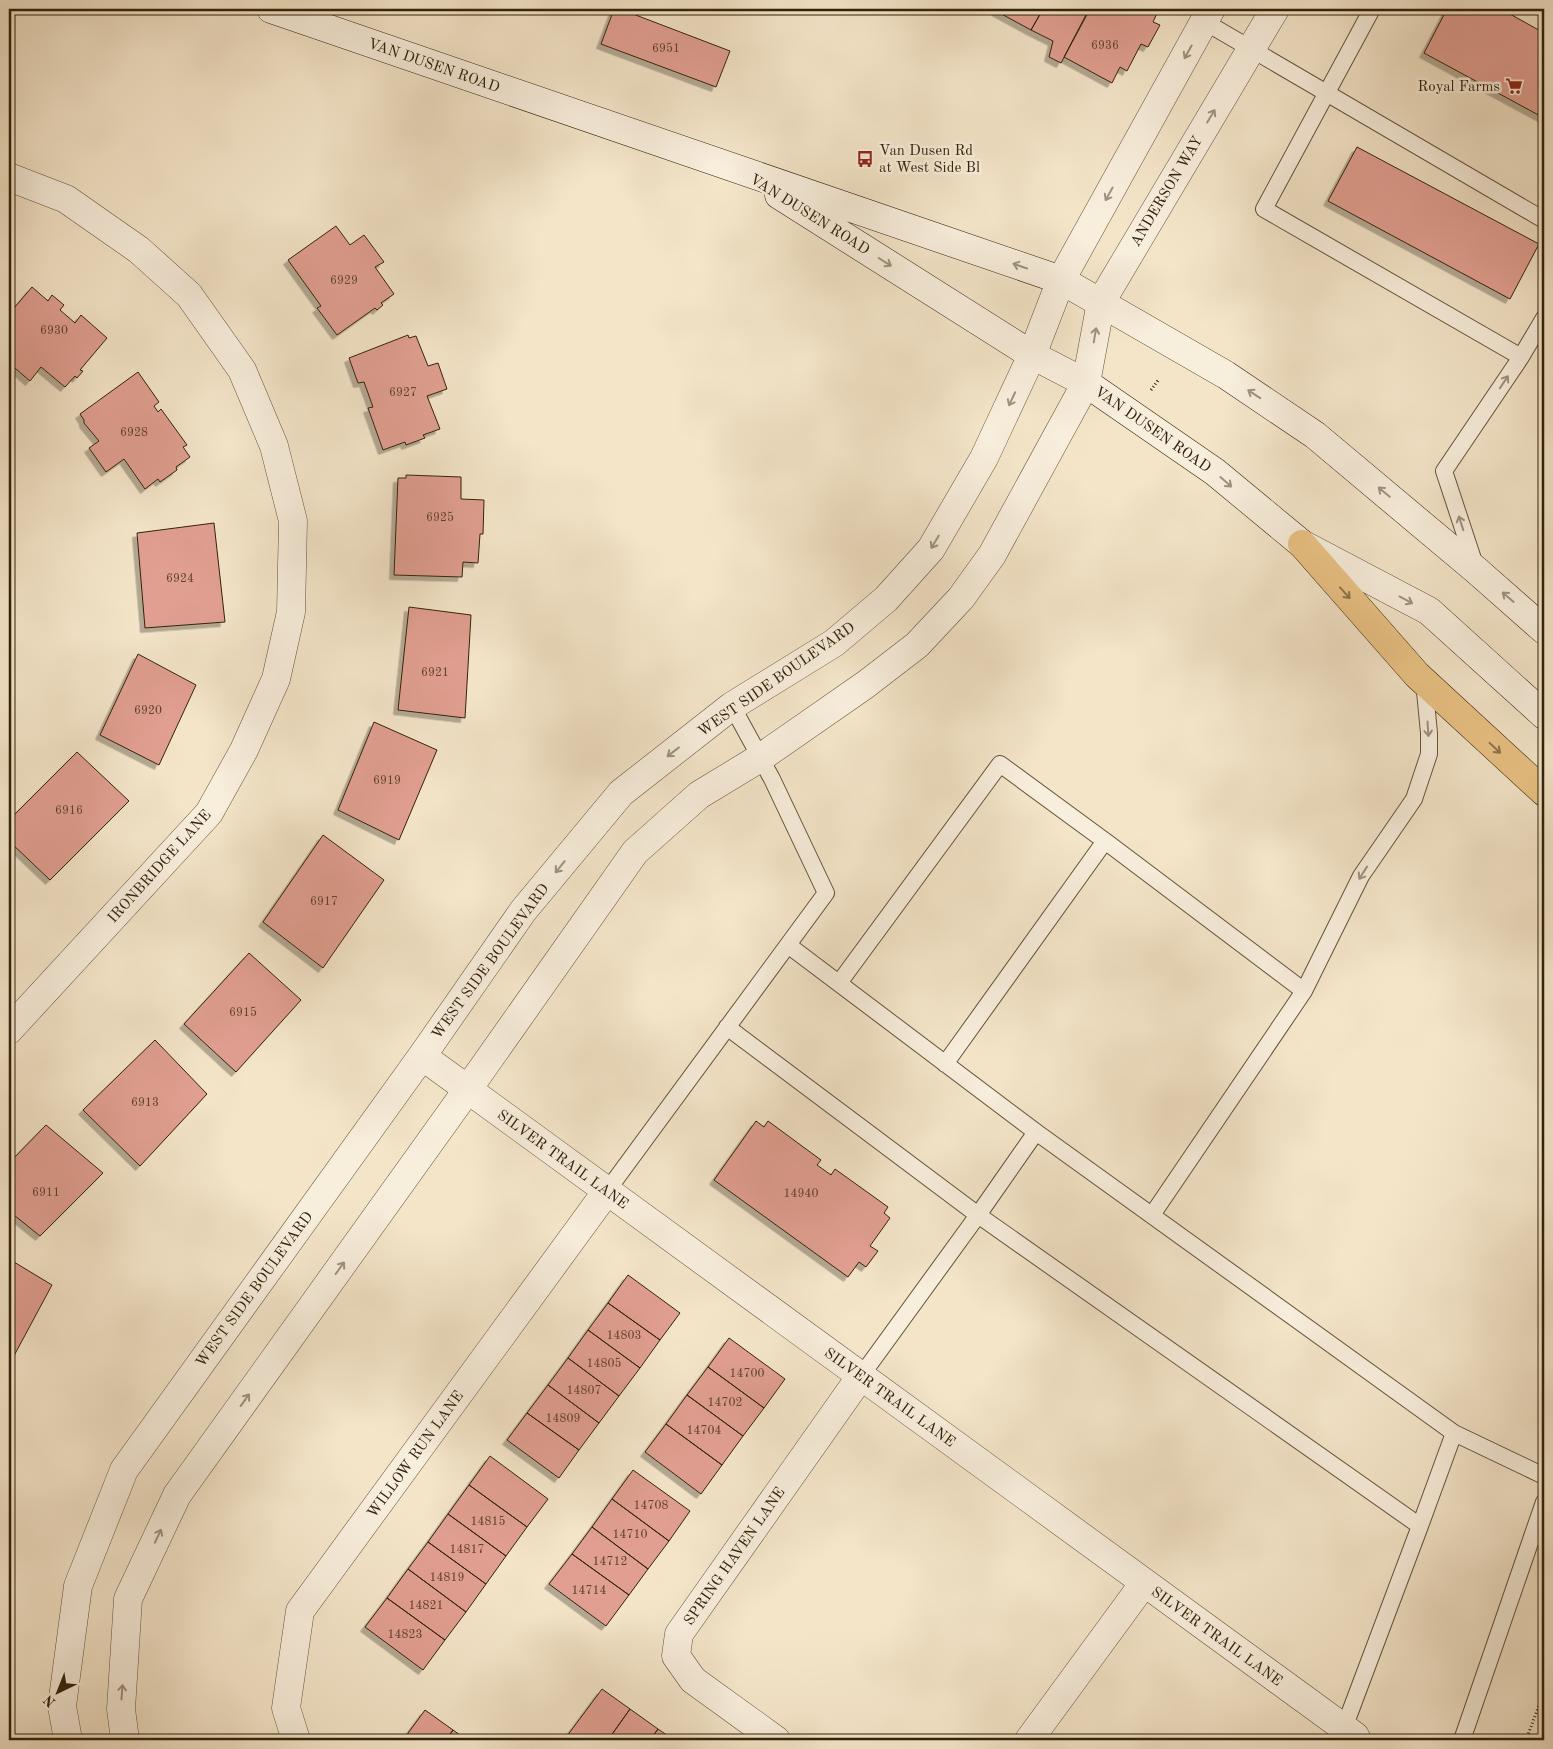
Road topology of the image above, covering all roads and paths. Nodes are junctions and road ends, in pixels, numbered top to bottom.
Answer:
1 (271, 9) edge
2 (1275, 9) edge
3 (1372, 9) edge
4 (1208, 16) edge
5 (1250, 49) junction
6 (1326, 93) junction
7 (740, 170) junction
8 (9, 177) edge
9 (1544, 220) edge
10 (1061, 280) junction
11 (1101, 302) junction
12 (1544, 318) edge
13 (1032, 355) junction
14 (1521, 357) junction
15 (1086, 383) junction
16 (1302, 544) junction
17 (1476, 570) junction
18 (1544, 630) edge
19 (1424, 680) junction
20 (732, 706) junction
21 (1544, 715) edge
22 (760, 758) junction
23 (1544, 792) edge
24 (1105, 841) junction
25 (788, 945) junction
26 (838, 983) junction
27 (1304, 991) junction
28 (728, 1027) junction
29 (9, 1030) edge
30 (422, 1056) junction
31 (945, 1064) junction
32 (468, 1089) junction
33 (1036, 1132) junction
34 (607, 1190) junction
35 (978, 1215) junction
36 (1152, 1215) junction
37 (861, 1376) junction
38 (1454, 1433) junction
39 (1544, 1476) edge
40 (1544, 1502) edge
41 (1420, 1526) junction
42 (1144, 1583) junction
43 (1544, 1692) edge
44 (1351, 1734) edge
45 (68, 1740) edge
46 (126, 1740) edge
47 (296, 1740) edge
48 (776, 1740) edge
49 (1030, 1740) edge
50 (1462, 1740) edge
51 (1526, 1740) edge

1 - 7 street, VAN DUSEN ROAD
2 - 5 street, ANDERSON WAY
3 - 6 lane
4 - 5 lane
4 -> 10 street
5 - 6 lane
11 -> 5 street, ANDERSON WAY
6 - 9 lane
6 - 14 lane
10 -> 7 street, VAN DUSEN ROAD
7 -> 13 street, VAN DUSEN ROAD
8 - 29 street, IRONBRIDGE LANE
10 - 11 street, VAN DUSEN ROAD
10 - 13 street, WEST SIDE BOULEVARD
15 -> 11 street, ANDERSON WAY
17 -> 11 street, VAN DUSEN ROAD
12 - 14 lane
13 - 15 street, VAN DUSEN ROAD
13 -> 20 street, WEST SIDE BOULEVARD
17 -> 14 lane
15 -> 16 street, VAN DUSEN ROAD
15 - 22 street
16 -> 19 main road
16 -> 21 street, VAN DUSEN ROAD
18 -> 17 street, VAN DUSEN ROAD
19 -> 23 main road
19 -> 27 lane
20 - 22 lane
20 -> 30 street, WEST SIDE BOULEVARD
22 - 25 lane
22 - 32 street
24 - 26 lane
24 - 27 lane
24 - 31 lane
25 - 26 lane
25 - 28 lane
26 - 31 lane
27 - 36 lane
28 - 34 lane
28 - 35 lane
30 - 32 street, SILVER TRAIL LANE
30 - 45 street, WEST SIDE BOULEVARD
31 - 33 lane
32 - 34 street, SILVER TRAIL LANE
46 -> 32 street
33 - 35 lane
33 - 36 lane
34 - 37 street, SILVER TRAIL LANE
34 - 47 street, WILLOW RUN LANE
35 - 37 lane
35 - 41 lane
36 - 38 lane
37 - 42 street, SILVER TRAIL LANE
37 - 48 street, SPRING HAVEN LANE
38 - 39 lane
38 - 41 lane
40 - 50 lane
41 - 44 lane
42 - 44 street, SILVER TRAIL LANE
42 - 49 street
43 - 51 path

